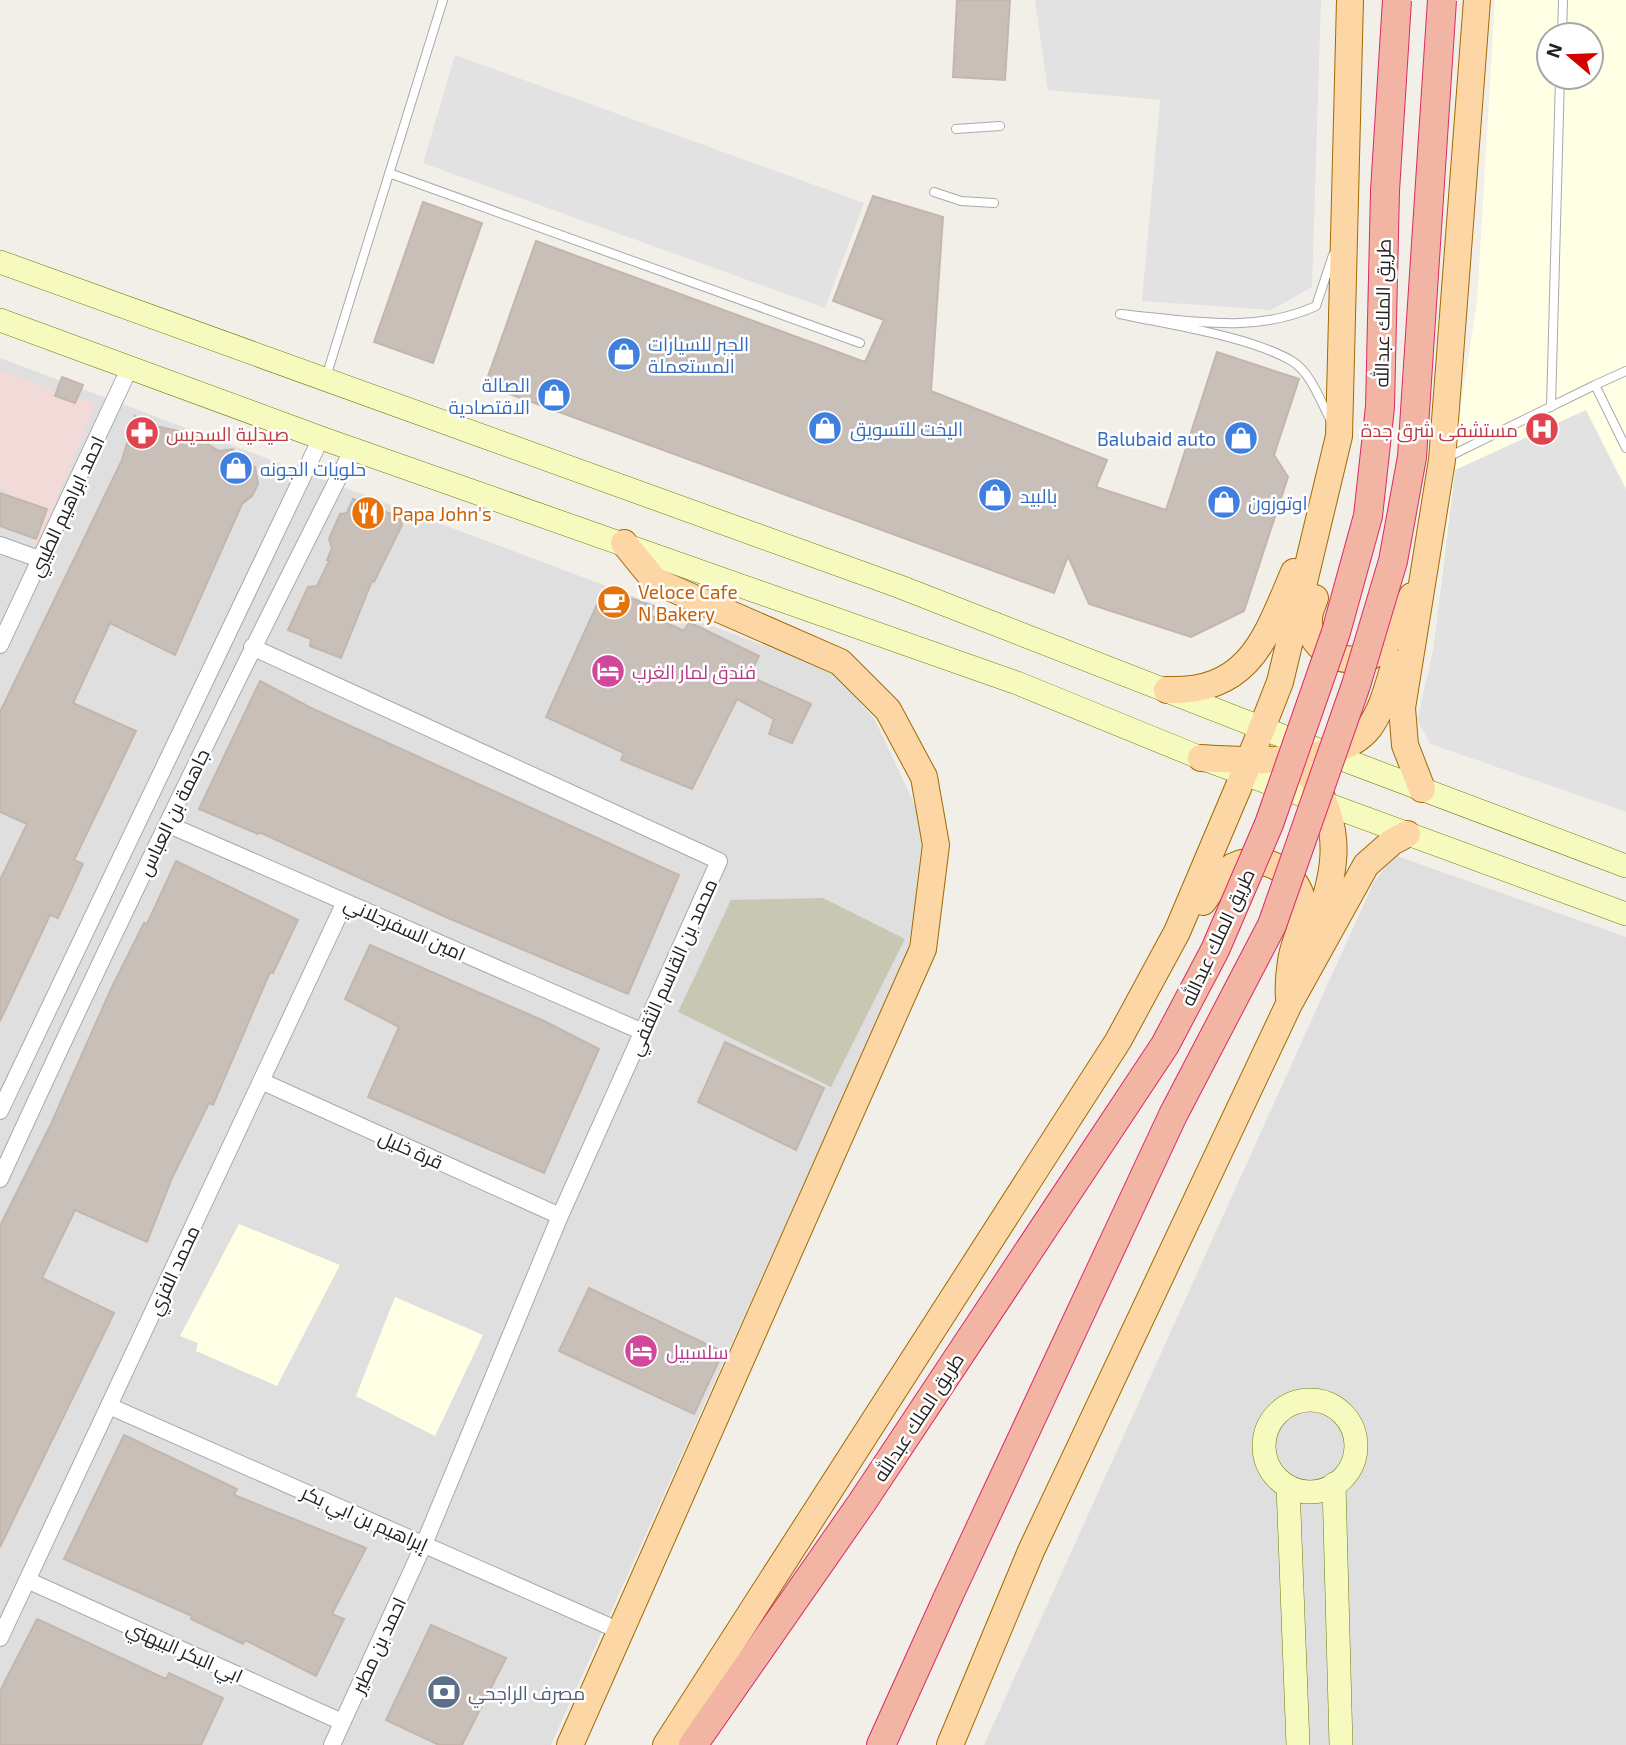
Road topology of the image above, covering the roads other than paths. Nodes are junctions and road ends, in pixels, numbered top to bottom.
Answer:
1 (443, 0) edge
2 (1350, 0) edge
3 (1397, 0) edge
4 (1442, 0) edge
5 (1477, 0) edge
6 (1563, 0) edge
7 (1562, 21) edge
8 (1560, 91) edge
9 (1000, 126) dead end
10 (956, 129) dead end
11 (389, 173) junction
12 (934, 192) dead end
13 (994, 204) dead end
14 (1343, 226) junction
15 (0, 262) edge
16 (0, 320) edge
17 (860, 343) dead end
18 (130, 367) junction
19 (1626, 371) edge
20 (326, 379) junction
21 (1595, 385) junction
22 (1551, 407) junction
23 (1339, 436) junction
24 (321, 438) junction
25 (353, 449) junction
26 (1626, 449) edge
27 (1442, 460) junction
28 (1321, 509) junction
29 (624, 543) junction
30 (0, 545) edge
31 (41, 560) junction
32 (1423, 576) junction
33 (0, 645) edge
34 (252, 647) junction
35 (1167, 690) junction
36 (1261, 728) junction
37 (1326, 753) junction
38 (1292, 757) junction
39 (1201, 758) joint
40 (1247, 766) junction
41 (1422, 789) junction
42 (1326, 804) junction
43 (167, 824) junction
44 (1407, 834) junction
45 (1626, 866) edge
46 (345, 902) junction
47 (1626, 914) edge
48 (1177, 932) junction
49 (1289, 1004) junction
50 (643, 1032) junction
51 (261, 1081) junction
52 (0, 1111) edge
53 (0, 1179) edge
54 (560, 1216) junction
55 (109, 1406) junction
56 (1334, 1484) junction
57 (1288, 1486) junction
58 (424, 1545) junction
59 (27, 1580) junction
60 (620, 1631) junction
61 (0, 1638) edge
62 (342, 1722) junction
63 (332, 1745) edge
64 (569, 1745) edge
65 (666, 1745) edge
66 (693, 1745) edge
67 (881, 1745) edge
68 (950, 1745) edge
69 (1297, 1745) edge
70 (1341, 1745) edge

1 - 11 lane
2 - 14 main road
3 - 66 highway, طريق الملك عبدالله, bridge
4 - 67 highway, bridge
5 - 27 main road
6 - 7 lane
8 - 22 lane
9 - 10 lane
11 - 17 lane
11 - 20 lane
12 - 13 lane
14 - 23 main road
14 - 23 lane
15 - 20 main road
16 - 18 main road
18 - 24 main road
18 - 31 street, احمد ابراهيم الطيبي
19 - 21 lane
20 - 35 main road
21 - 22 lane
21 - 26 lane
22 - 27 lane
23 - 28 main road
24 - 25 main road
24 - 52 street, جاهمة بن العباس
25 - 29 main road
25 - 34 street, جاهمة بن العباس
27 - 32 main road
28 - 32 main road
28 - 35 main road
28 - 36 main road
29 - 39 main road
29 - 60 main road
30 - 31 street
31 - 33 street, احمد ابراهيم الطيبي
32 - 37 main road
32 - 41 main road
34 - 43 street, جاهمة بن العباس
34 - 50 street, محمد بن القاسم الثقفي
35 - 36 main road
36 - 37 main road
36 - 38 main road
36 - 40 main road
37 - 38 main road
37 - 41 main road
38 - 40 main road
38 - 42 main road
39 - 40 main road
40 - 42 main road
40 - 48 main road
41 - 45 main road
42 - 44 main road
42 - 49 main road
43 - 46 street, امين السفرجلاني
43 - 53 street, جاهمة بن العباس
44 - 47 main road
44 - 49 main road
46 - 50 street, امين السفرجلاني
46 - 51 street, محمد الفزي
48 - 49 main road
48 - 65 main road
49 - 68 main road
50 - 54 street, محمد بن القاسم الثقفي
51 - 54 street, قرة خليل
51 - 55 street, محمد الفزي
54 - 58 street, محمد بن القاسم الثقفي
55 - 58 street, إبراهيم بن ابي بكر
55 - 59 street, محمد الفزي
56 - 57 main road
56 - 57 main road
56 - 70 main road
57 - 69 main road
58 - 60 street, إبراهيم بن ابي بكر
58 - 62 street, احمد بن مطير
59 - 61 street, محمد الفزي
59 - 62 street, ابي البكر البيهني
60 - 64 main road
62 - 63 street, احمد بن مطير

